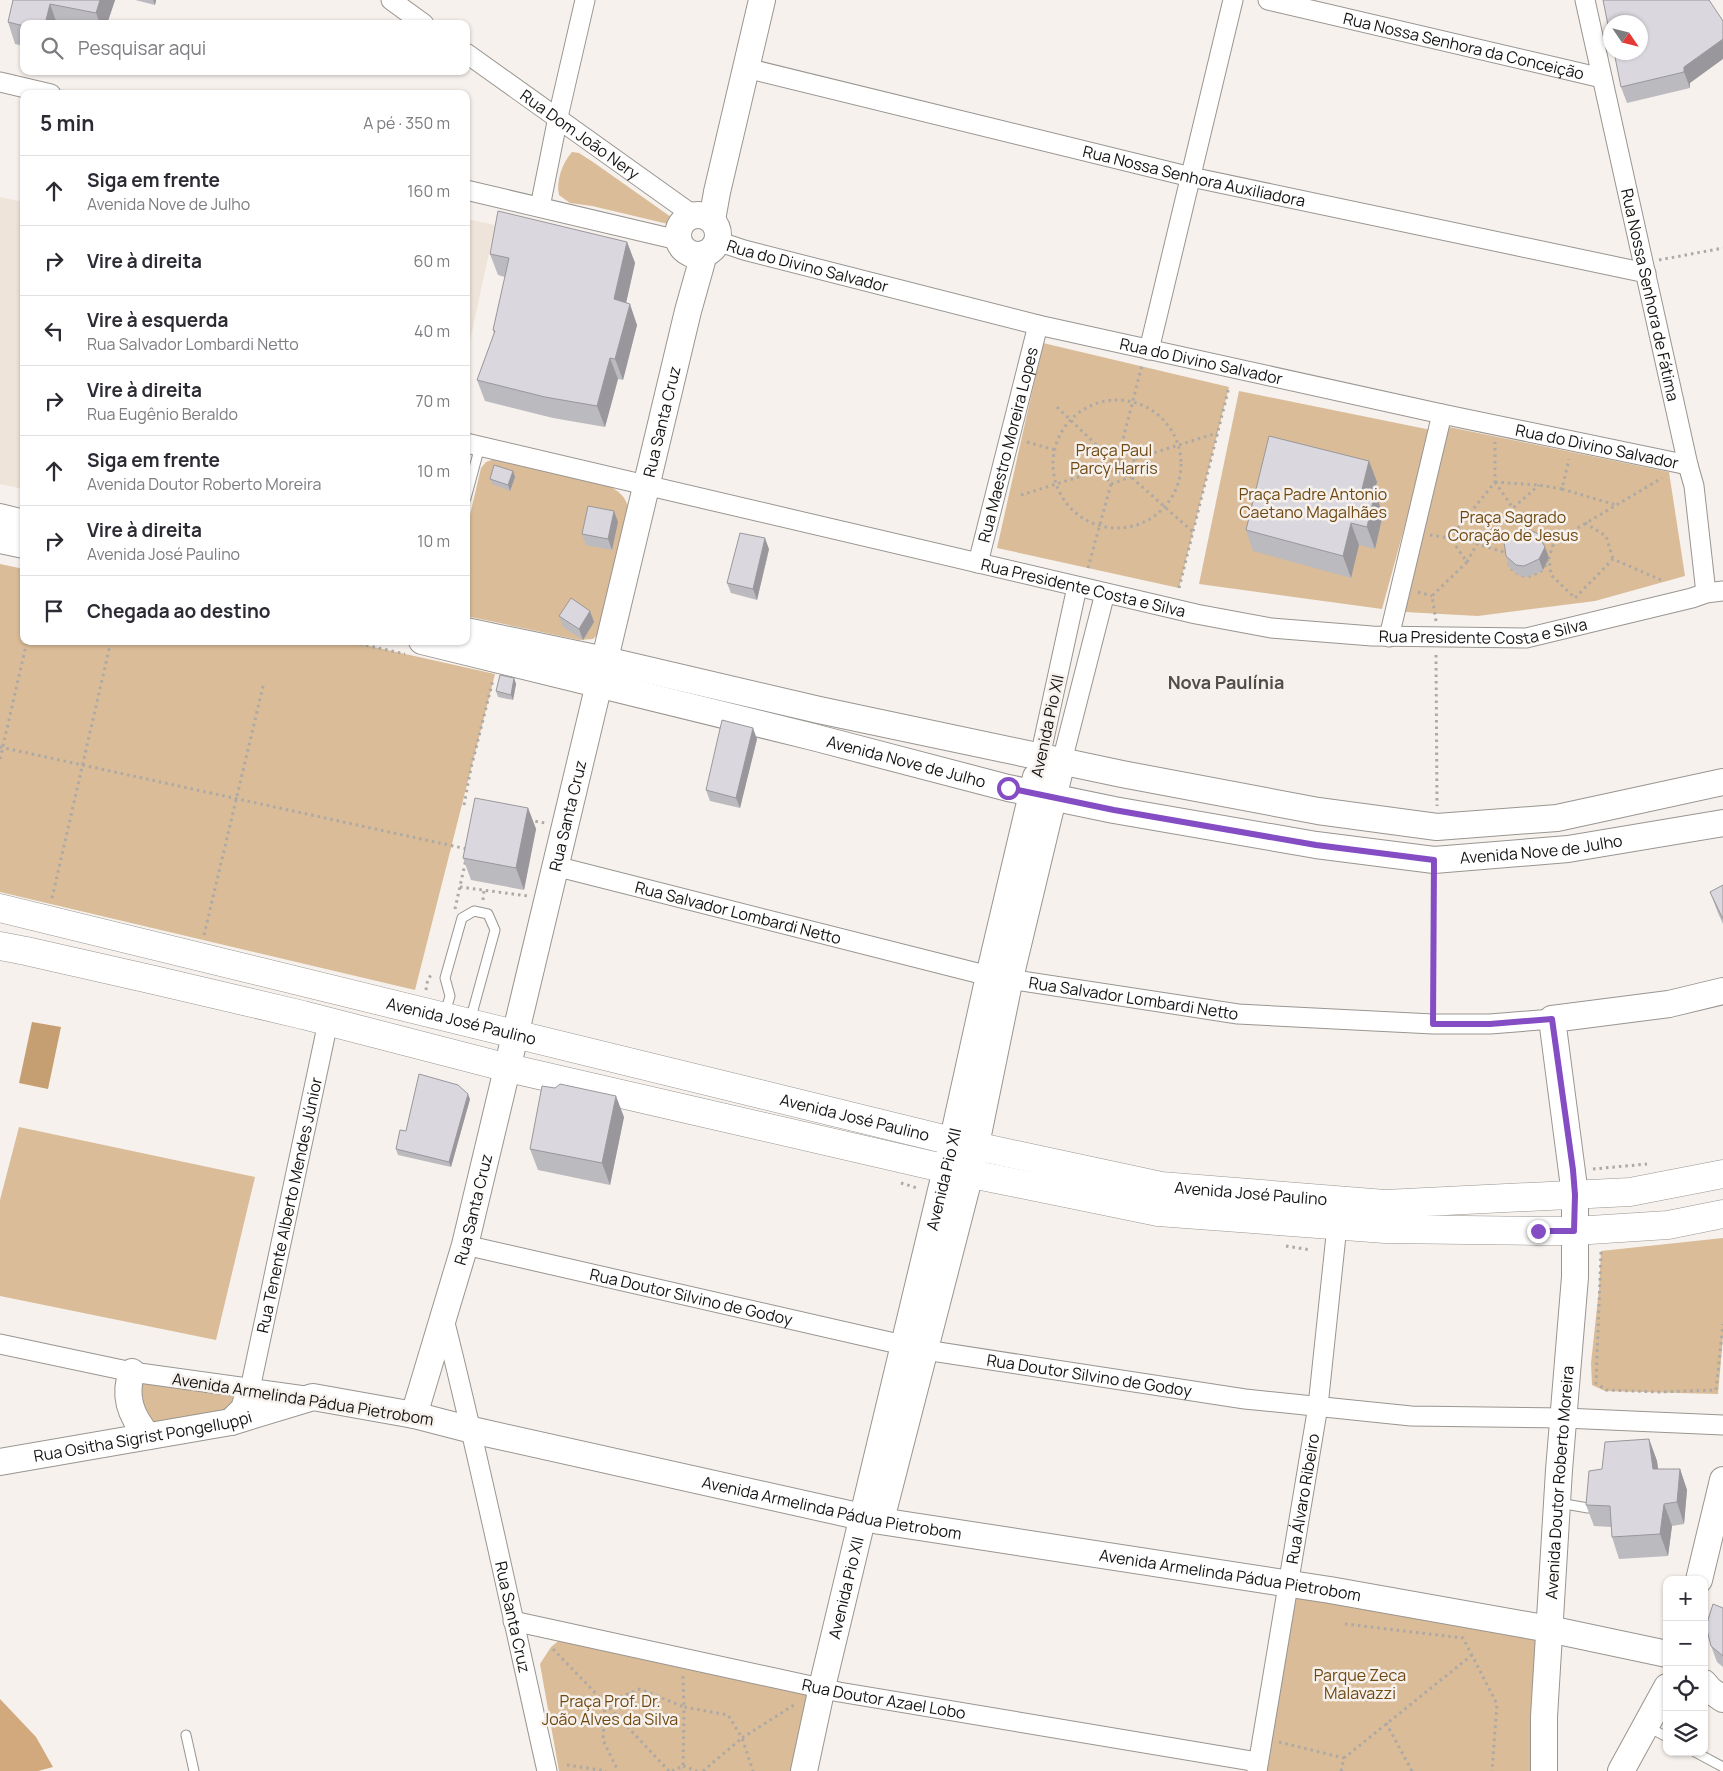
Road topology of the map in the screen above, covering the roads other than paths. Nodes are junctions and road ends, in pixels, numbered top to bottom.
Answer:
1 (391, 0) edge
2 (585, 0) edge
3 (762, 0) edge
4 (1233, 0) edge
5 (1268, 0) edge
6 (1585, 0) edge
7 (418, 20) edge
8 (470, 56) edge
9 (746, 68) junction
10 (1602, 78) junction
11 (0, 82) edge
12 (34, 90) edge
13 (558, 118) junction
14 (1191, 176) junction
15 (470, 191) edge
16 (540, 207) junction
17 (699, 234) junction
18 (1645, 268) junction
19 (1038, 326) junction
20 (1146, 357) junction
21 (1442, 414) junction
22 (473, 445) edge
23 (1688, 465) junction
24 (470, 468) edge
25 (646, 485) junction
26 (0, 517) edge
27 (20, 522) edge
28 (0, 540) edge
29 (20, 544) edge
30 (978, 563) junction
31 (1077, 587) junction
32 (1104, 593) junction
33 (1717, 594) edge
34 (470, 633) edge
35 (1389, 637) junction
36 (417, 648) edge
37 (602, 672) junction
38 (1051, 759) junction
39 (1723, 782) edge
40 (1043, 795) junction
41 (1723, 823) edge
42 (556, 866) junction
43 (0, 908) edge
44 (0, 946) edge
45 (999, 977) junction
46 (1723, 991) edge
47 (446, 1013) junction
48 (1552, 1019) junction
49 (328, 1022) junction
50 (515, 1035) junction
51 (508, 1068) junction
52 (964, 1144) junction
53 (958, 1172) junction
54 (1723, 1174) edge
55 (1575, 1195) junction
56 (1723, 1214) edge
57 (1337, 1226) junction
58 (1574, 1231) junction
59 (465, 1245) junction
60 (444, 1319) junction
61 (0, 1344) edge
62 (914, 1348) junction
63 (132, 1372) junction
64 (250, 1389) junction
65 (313, 1397) junction
66 (1318, 1406) junction
67 (414, 1415) junction
68 (1564, 1418) junction
69 (231, 1422) junction
70 (1723, 1425) edge
71 (472, 1430) junction
72 (148, 1436) junction
73 (0, 1462) edge
74 (1723, 1480) edge
75 (1557, 1502) junction
76 (1588, 1508) edge
77 (1718, 1518) edge
78 (872, 1519) junction
79 (1700, 1576) edge
80 (1288, 1584) junction
81 (513, 1621) junction
82 (1549, 1629) junction
83 (1663, 1653) edge
84 (1708, 1688) edge
85 (821, 1693) junction
86 (1723, 1699) edge
87 (1663, 1703) edge
88 (1656, 1731) edge
89 (186, 1735) dead end
90 (1703, 1756) edge
91 (1257, 1767) edge
92 (1723, 1767) edge
93 (194, 1771) edge
94 (547, 1771) edge
95 (804, 1771) edge
96 (820, 1771) edge
97 (1544, 1771) edge
98 (1621, 1771) edge

1 - 7 street
2 - 13 street
3 - 9 street
4 - 14 street
5 - 10 street, Rua Nossa Senhora da Conceição
6 - 10 street, Rua Nossa Senhora de Fátima
8 - 13 street, Rua Dom João Nery
9 - 14 street, Rua Nossa Senhora Auxiliadora
9 - 17 street
10 - 18 street, Rua Nossa Senhora de Fátima
11 - 12 street
13 - 16 street
13 - 17 street, Rua Dom João Nery
14 - 18 street, Rua Nossa Senhora Auxiliadora
14 - 20 street
15 - 16 street, Rua do Divino Salvador
16 - 17 street, Rua do Divino Salvador
17 - 19 street, Rua do Divino Salvador
17 - 25 street, Rua Santa Cruz
18 - 23 street, Rua Nossa Senhora de Fátima
19 - 20 street, Rua do Divino Salvador
19 - 30 street, Rua Maestro Moreira Lopes
20 - 21 street, Rua do Divino Salvador
21 - 23 street, Rua do Divino Salvador
21 - 35 street
22 - 24 lane
22 - 25 street, Rua Presidente Costa e Silva
23 - 33 street, Rua Nossa Senhora de Fátima
25 - 30 street, Rua Presidente Costa e Silva
25 - 37 street, Rua Santa Cruz
26 - 27 street
28 - 29 street
30 - 31 street, Rua Presidente Costa e Silva
31 - 32 street, Rua Presidente Costa e Silva
31 - 38 street, Avenida Pio XII
32 - 35 street, Rua Presidente Costa e Silva
32 - 38 street, Avenida Pio XII
33 - 35 street, Rua Presidente Costa e Silva
34 - 37 street, Avenida Nove de Julho
36 - 37 street, Avenida Nove de Julho
37 - 38 street, Avenida Nove de Julho
37 - 40 street, Avenida Nove de Julho
37 - 42 street, Rua Santa Cruz
38 - 39 street, Avenida Nove de Julho
38 - 40 street, Avenida Pio XII
40 - 41 street, Avenida Nove de Julho
40 - 45 street, Avenida Pio XII
42 - 45 street, Rua Salvador Lombardi Netto
42 - 50 street, Rua Santa Cruz
43 - 47 main road, Avenida José Paulino
44 - 49 main road, Avenida José Paulino
45 - 48 street, Rua Salvador Lombardi Netto
45 - 52 street, Avenida Pio XII
46 - 48 street, Rua Salvador Lombardi Netto
47 - 47 lane
47 - 50 main road, Avenida José Paulino
48 - 55 street, Avenida Doutor Roberto Moreira
49 - 51 main road, Avenida José Paulino
49 - 64 street, Rua Tenente Alberto Mendes Júnior
50 - 51 street, Rua Santa Cruz
50 - 52 main road, Avenida José Paulino
51 - 53 main road, Avenida José Paulino
51 - 59 street, Rua Santa Cruz
52 - 53 street, Avenida Pio XII
52 - 55 main road, Avenida José Paulino
53 - 57 main road, Avenida José Paulino
53 - 62 street, Avenida Pio XII
54 - 55 main road, Avenida José Paulino
55 - 58 street, Avenida Doutor Roberto Moreira
56 - 58 main road, Avenida José Paulino
57 - 58 main road, Avenida José Paulino
57 - 66 street, Rua Álvaro Ribeiro
58 - 68 street, Avenida Doutor Roberto Moreira
59 - 60 street, Rua Santa Cruz
59 - 62 street, Rua Doutor Silvino de Godoy
60 - 67 street, Rua Santa Cruz
60 - 71 street, Rua Santa Cruz
61 - 63 street, Avenida Armelinda Pádua Pietrobom
62 - 66 street, Rua Doutor Silvino de Godoy
62 - 78 street, Avenida Pio XII
63 - 64 street, Avenida Armelinda Pádua Pietrobom
63 - 72 street
64 - 65 street, Avenida Armelinda Pádua Pietrobom
64 - 69 street
65 - 67 street, Avenida Armelinda Pádua Pietrobom
65 - 69 street, Rua Ositha Sigrist Pongelluppi
66 - 68 street, Rua Doutor Silvino de Godoy
66 - 80 street, Rua Álvaro Ribeiro
67 - 71 street, Avenida Armelinda Pádua Pietrobom
68 - 70 street, Rua Doutor Silvino de Godoy
68 - 75 street, Avenida Doutor Roberto Moreira
69 - 72 street, Rua Ositha Sigrist Pongelluppi
71 - 78 street, Avenida Armelinda Pádua Pietrobom
71 - 81 street, Rua Santa Cruz
72 - 73 street, Rua Ositha Sigrist Pongelluppi
74 - 77 street
75 - 76 lane
75 - 82 street, Avenida Doutor Roberto Moreira
77 - 79 street
78 - 80 street, Avenida Armelinda Pádua Pietrobom
78 - 85 street, Avenida Pio XII
80 - 82 street, Avenida Armelinda Pádua Pietrobom
80 - 91 street, Rua Álvaro Ribeiro
81 - 85 street, Rua Doutor Azael Lobo
81 - 94 street, Rua Santa Cruz
82 - 83 street, Avenida Armelinda Pádua Pietrobom
82 - 97 street, Avenida Doutor Roberto Moreira
84 - 86 street
85 - 91 street, Rua Doutor Azael Lobo
85 - 95 street, Avenida Pio XII
85 - 96 street, Avenida Pio XII
87 - 88 street
88 - 98 street
89 - 93 lane
90 - 92 lane

